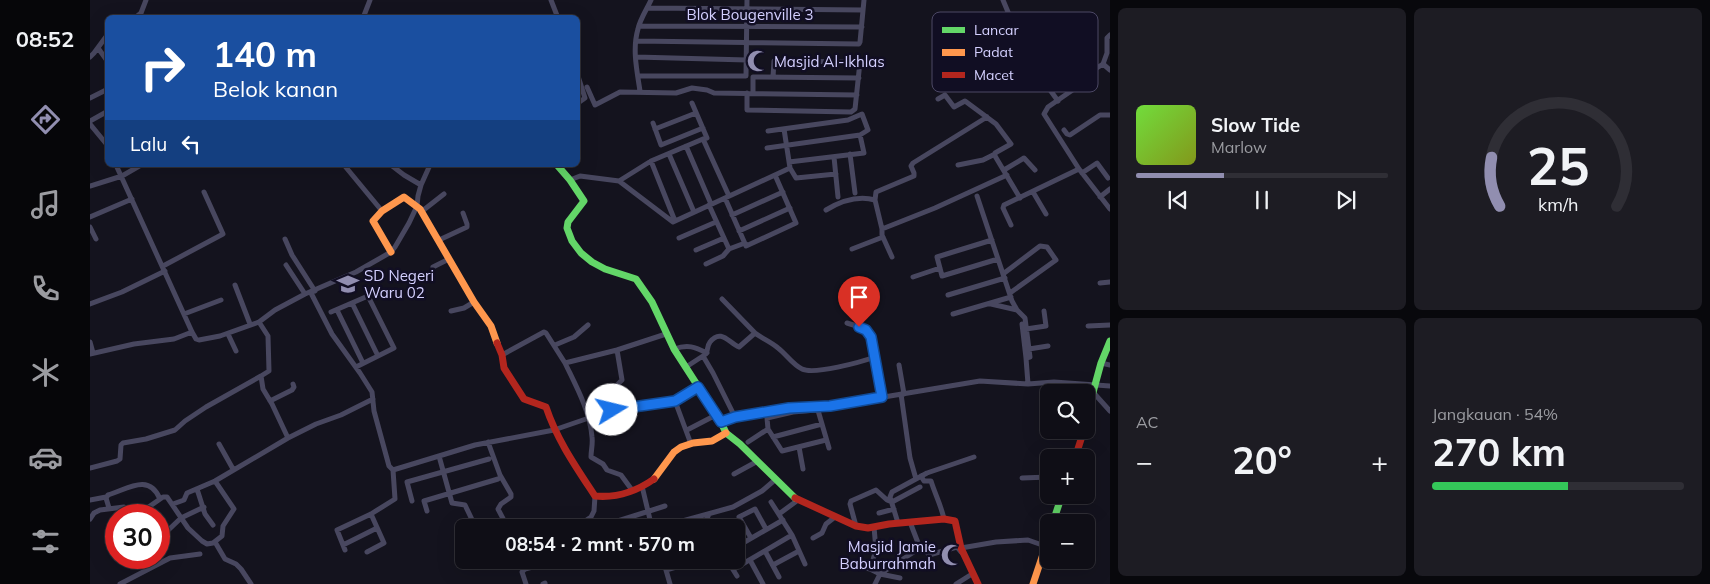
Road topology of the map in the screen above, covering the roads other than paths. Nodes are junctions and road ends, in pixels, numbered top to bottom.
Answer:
1 (145, 0) edge
2 (370, 0) edge
3 (551, 0) edge
4 (651, 0) edge
5 (748, 0) edge
6 (864, 0) edge
7 (1004, 0) edge
8 (647, 8) junction
9 (747, 9) junction
10 (863, 10) junction
11 (1008, 12) dead end
12 (139, 15) edge
13 (365, 15) edge
14 (557, 15) edge
15 (638, 26) junction
16 (747, 26) junction
17 (862, 27) junction
18 (1110, 35) edge
19 (105, 38) edge
20 (636, 40) junction
21 (747, 42) junction
22 (98, 48) junction
23 (90, 57) edge
24 (636, 57) junction
25 (105, 58) edge
26 (747, 60) junction
27 (1104, 64) junction
28 (1098, 68) edge
29 (1110, 70) edge
30 (638, 76) junction
31 (773, 77) junction
32 (858, 78) junction
33 (580, 82) edge
34 (587, 87) dead end
35 (105, 90) edge
36 (640, 91) junction
37 (1051, 92) edge
38 (1070, 92) edge
39 (750, 94) junction
40 (857, 95) junction
41 (90, 98) edge
42 (938, 99) dead end
43 (1058, 101) junction
44 (580, 102) edge
45 (692, 103) dead end
46 (696, 113) junction
47 (105, 114) edge
48 (1110, 116) edge
49 (987, 117) junction
50 (90, 125) edge
51 (703, 128) junction
52 (784, 128) junction
53 (1064, 130) dead end
54 (768, 131) dead end
55 (860, 135) junction
56 (703, 139) junction
57 (105, 142) edge
58 (686, 146) junction
59 (787, 146) junction
60 (768, 148) dead end
61 (669, 154) junction
62 (850, 154) junction
63 (995, 154) junction
64 (834, 157) junction
65 (651, 161) junction
66 (789, 165) junction
67 (958, 165) dead end
68 (117, 167) edge
69 (138, 167) edge
70 (346, 167) edge
71 (394, 167) edge
72 (429, 167) edge
73 (559, 167) edge
74 (1035, 170) dead end
75 (1080, 171) junction
76 (1006, 173) junction
77 (836, 174) junction
78 (775, 175) junction
79 (122, 176) junction
80 (1108, 178) dead end
81 (570, 180) junction
82 (619, 181) junction
83 (421, 185) junction
84 (90, 186) edge
85 (1110, 189) edge
86 (204, 192) dead end
87 (783, 192) junction
88 (1033, 192) junction
89 (855, 193) dead end
90 (444, 194) dead end
91 (977, 196) dead end
92 (727, 197) junction
93 (838, 197) dead end
94 (1100, 197) junction
95 (1020, 198) junction
96 (132, 200) junction
97 (875, 200) junction
98 (710, 205) junction
99 (790, 208) junction
100 (419, 209) junction
101 (1110, 209) edge
102 (826, 210) dead end
103 (382, 211) junction
104 (694, 212) junction
105 (463, 213) dead end
106 (1046, 214) dead end
107 (732, 215) junction
108 (90, 217) edge
109 (675, 221) junction
110 (716, 222) junction
111 (1011, 225) dead end
112 (90, 226) edge
113 (882, 229) junction
114 (739, 231) junction
115 (883, 237) junction
116 (679, 238) dead end
117 (724, 238) junction
118 (96, 239) dead end
119 (285, 239) dead end
120 (439, 240) junction
121 (992, 240) junction
122 (745, 243) junction
123 (729, 249) junction
124 (852, 249) dead end
125 (696, 250) dead end
126 (391, 252) junction
127 (892, 257) dead end
128 (449, 259) junction
129 (998, 259) junction
130 (706, 264) dead end
131 (286, 265) dead end
132 (432, 267) dead end
133 (164, 268) junction
134 (940, 268) junction
135 (1004, 276) junction
136 (913, 277) dead end
137 (1110, 282) edge
138 (1100, 283) dead end
139 (235, 284) dead end
140 (310, 293) junction
141 (948, 295) dead end
142 (1010, 295) junction
143 (722, 299) dead end
144 (221, 300) dead end
145 (474, 302) junction
146 (352, 303) junction
147 (90, 304) edge
148 (984, 305) junction
149 (1017, 310) junction
150 (451, 311) dead end
151 (1044, 311) dead end
152 (184, 314) junction
153 (953, 314) dead end
154 (259, 322) junction
155 (848, 323) dead end
156 (250, 324) junction
157 (1110, 324) edge
158 (588, 325) dead end
159 (1024, 326) junction
160 (1088, 326) dead end
161 (192, 332) junction
162 (755, 333) junction
163 (228, 334) junction
164 (666, 334) junction
165 (1110, 341) edge
166 (90, 342) edge
167 (555, 345) junction
168 (1048, 346) dead end
169 (674, 349) junction
170 (1029, 349) junction
171 (617, 350) junction
172 (236, 351) dead end
173 (91, 354) edge
174 (705, 354) junction
175 (502, 355) junction
176 (378, 356) junction
177 (875, 357) junction
178 (1026, 358) junction
179 (363, 363) junction
180 (565, 363) junction
181 (1101, 363) junction
182 (899, 365) dead end
183 (1110, 365) edge
184 (356, 367) junction
185 (686, 367) junction
186 (260, 376) junction
187 (293, 384) dead end
188 (1028, 384) junction
189 (1067, 384) edge
190 (1095, 384) edge
191 (1110, 386) edge
192 (698, 387) junction
193 (1095, 388) edge
194 (1095, 389) edge
195 (902, 394) junction
196 (882, 397) junction
197 (373, 399) junction
198 (270, 401) junction
199 (675, 401) junction
200 (818, 408) junction
201 (612, 410) junction
202 (1110, 411) edge
203 (716, 415) junction
204 (735, 417) junction
205 (589, 419) junction
206 (721, 422) junction
207 (822, 424) junction
208 (768, 429) junction
209 (554, 430) junction
210 (687, 430) junction
211 (726, 433) junction
212 (773, 437) junction
213 (288, 438) junction
214 (826, 440) junction
215 (488, 442) junction
216 (748, 442) dead end
217 (219, 444) dead end
218 (691, 444) junction
219 (799, 447) junction
220 (829, 448) dead end
221 (438, 456) junction
222 (974, 457) dead end
223 (489, 459) dead end
224 (756, 462) junction
225 (90, 468) edge
226 (803, 468) dead end
227 (232, 470) junction
228 (393, 470) junction
229 (443, 472) junction
230 (734, 474) dead end
231 (1040, 477) edge
232 (919, 478) junction
233 (1022, 478) dead end
234 (498, 479) dead end
235 (776, 480) junction
236 (215, 481) junction
237 (642, 486) junction
238 (920, 487) dead end
239 (196, 490) junction
240 (632, 490) junction
241 (449, 493) junction
242 (595, 496) junction
243 (106, 497) junction
244 (160, 499) junction
245 (90, 500) edge
246 (798, 500) junction
247 (412, 501) dead end
248 (771, 502) dead end
249 (892, 502) junction
250 (108, 504) edge
251 (152, 504) edge
252 (172, 504) junction
253 (665, 506) dead end
254 (204, 507) junction
255 (105, 509) edge
256 (894, 509) junction
257 (427, 511) dead end
258 (648, 511) junction
259 (371, 514) junction
260 (709, 514) junction
261 (779, 514) junction
262 (879, 514) dead end
263 (835, 517) junction
264 (181, 518) junction
265 (90, 519) edge
266 (472, 519) edge
267 (503, 519) edge
268 (588, 519) edge
269 (623, 519) edge
270 (650, 519) edge
271 (690, 519) edge
272 (707, 519) edge
273 (944, 519) junction
274 (783, 520) junction
275 (910, 522) junction
276 (898, 524) junction
277 (213, 525) dead end
278 (856, 526) junction
279 (874, 527) junction
280 (170, 528) edge
281 (377, 528) junction
282 (766, 529) junction
283 (792, 535) junction
284 (751, 538) junction
285 (813, 538) dead end
286 (215, 542) junction
287 (745, 542) edge
288 (1040, 544) edge
289 (920, 548) junction
290 (961, 548) junction
291 (765, 551) junction
292 (799, 551) junction
293 (367, 552) dead end
294 (200, 554) dead end
295 (750, 560) junction
296 (1040, 562) edge
297 (745, 563) edge
298 (805, 564) dead end
299 (849, 564) dead end
300 (773, 565) junction
301 (525, 569) edge
302 (669, 569) edge
303 (734, 569) edge
304 (870, 569) junction
305 (666, 570) joint
306 (973, 573) junction
307 (880, 574) junction
308 (737, 576) dead end
309 (779, 577) dead end
310 (900, 578) dead end
311 (120, 584) edge
312 (251, 584) edge
313 (526, 584) edge
314 (670, 584) edge
315 (763, 584) edge
316 (875, 584) edge
317 (956, 584) edge
318 (978, 584) edge
319 (1033, 584) edge

1 - 12 street
2 - 13 street
3 - 14 street
4 - 8 street
5 - 9 street
6 - 10 street
7 - 11 street
8 - 9 street
8 - 15 street
9 - 10 street
9 - 16 street
10 - 17 street
15 - 16 street, Blok Bougenville 3
15 - 20 street
16 - 17 street, Blok Bougenville 3
16 - 21 street
17 - 21 street
18 - 27 street
19 - 22 street
20 - 21 street
20 - 24 street
21 - 26 street
22 - 23 street
22 - 25 street
24 - 26 street
24 - 30 street
26 - 30 street
27 - 28 street
27 - 29 street
30 - 36 street
31 - 32 street
31 - 32 street
31 - 39 street
32 - 40 street
33 - 44 street
34 - 36 street
35 - 41 street
36 - 39 street
37 - 43 street
38 - 43 street
39 - 40 street
39 - 40 street
42 - 49 street
43 - 75 street
45 - 46 street
46 - 51 street
46 - 51 street
47 - 50 street
48 - 53 street
49 - 63 street
49 - 97 street
50 - 57 street
51 - 56 street
52 - 54 street
52 - 55 street
52 - 59 street
55 - 59 street
55 - 62 street
56 - 58 street
56 - 92 street
58 - 61 street
58 - 98 street
59 - 60 street
59 - 66 street
61 - 65 street
61 - 104 street
62 - 64 street
62 - 89 street
63 - 67 street
63 - 76 street
64 - 66 street
64 - 77 street
65 - 82 street
65 - 109 street
66 - 77 street
66 - 78 street
68 - 79 street
69 - 79 street
70 - 103 street
71 - 83 street
72 - 83 street
73 - 81 street
74 - 76 street
75 - 80 street
75 - 88 street
75 - 94 street
76 - 95 street
76 - 113 street
77 - 93 street
78 - 87 street
78 - 92 street
79 - 84 street
79 - 96 street
81 - 82 street
81 - 164 street
82 - 109 street
83 - 100 street
85 - 94 street
86 - 133 street
87 - 99 street
87 - 107 street
88 - 95 street
88 - 106 street
90 - 100 street
91 - 121 street
92 - 98 street
92 - 107 street
94 - 101 street
95 - 111 street
96 - 108 street
96 - 133 street
97 - 102 street
97 - 113 street
98 - 104 street
98 - 110 street
99 - 114 street
99 - 122 street
100 - 103 street
100 - 120 street
100 - 126 street
103 - 126 street
104 - 109 street
105 - 120 street
107 - 114 street
110 - 116 street
110 - 117 street
112 - 118 street
113 - 115 street
114 - 122 street
115 - 124 street
115 - 127 street
117 - 123 street
117 - 125 street
119 - 140 street
120 - 128 street
121 - 129 street
121 - 134 street
122 - 123 street
123 - 130 street
126 - 140 street
128 - 132 street
128 - 145 street
129 - 134 street
129 - 135 street
131 - 140 street
133 - 147 street
133 - 152 street
134 - 136 street
135 - 141 street
135 - 142 street
135 - 142 street
137 - 138 street
139 - 156 street
140 - 154 street
140 - 184 street
142 - 148 street
142 - 149 street
143 - 162 street
144 - 152 street
145 - 150 street
145 - 175 street
146 - 176 street
146 - 176 street
146 - 179 street
148 - 149 street
148 - 153 street
149 - 159 street
151 - 159 street
152 - 161 street
154 - 156 street
154 - 186 street
155 - 177 street
156 - 163 street
157 - 160 street
158 - 167 street
159 - 170 street
159 - 178 street
161 - 163 street
161 - 173 street
162 - 174 street
162 - 177 street
163 - 172 street
164 - 169 street
164 - 171 street
165 - 181 street
166 - 173 street
167 - 175 street
167 - 180 street
168 - 170 street
169 - 174 street
169 - 185 street
170 - 178 street
171 - 180 street
171 - 201 street
174 - 185 street
174 - 204 street
175 - 209 street
176 - 179 street
177 - 196 street
178 - 188 street
179 - 184 street
180 - 205 street
181 - 183 street
181 - 190 street
182 - 195 street
184 - 197 street
185 - 192 street
186 - 198 street
186 - 225 street
187 - 198 street
188 - 189 street
188 - 195 street
191 - 193 street
192 - 199 street
192 - 203 street
194 - 202 street
195 - 196 street
195 - 232 street
196 - 200 street
197 - 213 street
197 - 228 street
198 - 213 street
199 - 201 street
199 - 210 street
200 - 204 street
200 - 207 street
200 - 208 street
201 - 205 street
203 - 206 street
203 - 210 street
204 - 206 street
205 - 209 street
205 - 240 street
206 - 211 street
207 - 212 street
207 - 214 street
208 - 212 street
208 - 216 street
209 - 215 street
209 - 242 street
210 - 218 street
211 - 218 street
211 - 224 street
212 - 219 street
213 - 227 street
214 - 219 street
214 - 220 street
215 - 221 street
215 - 267 street
217 - 227 street
218 - 237 street
219 - 226 street
221 - 228 street
221 - 229 street
222 - 232 street
223 - 229 street
224 - 230 street
224 - 235 street
227 - 236 street
228 - 259 street
229 - 241 street
229 - 247 street
231 - 233 street
232 - 249 street
232 - 273 street
234 - 241 street
235 - 246 street
235 - 260 street
236 - 239 street
236 - 286 street
237 - 240 street
237 - 258 street
238 - 249 street
239 - 252 street
239 - 254 street
240 - 242 street
241 - 257 street
241 - 266 street
242 - 268 street
243 - 244 street
243 - 245 street
243 - 250 street
244 - 251 street
244 - 252 street
246 - 261 street
246 - 263 street
248 - 261 street
249 - 256 street
249 - 278 street
252 - 264 street
253 - 258 street
254 - 264 street
254 - 277 street
255 - 265 street
256 - 262 street
256 - 276 street
258 - 269 street
258 - 270 street
259 - 281 street
259 - 281 street
260 - 271 street
260 - 272 street
261 - 274 street
263 - 278 street
263 - 285 street
264 - 280 street
264 - 286 street
273 - 275 street
273 - 290 street
274 - 282 street
274 - 283 street
275 - 276 street
275 - 289 street
276 - 279 street
278 - 279 street
279 - 304 street
281 - 293 street
282 - 284 street
282 - 284 street
283 - 291 street
283 - 292 street
284 - 287 street
286 - 312 street
288 - 290 street
289 - 306 street
289 - 307 street
290 - 306 street
291 - 295 street
291 - 300 street
292 - 298 street
292 - 300 street
294 - 311 street
295 - 297 street
295 - 315 street
296 - 319 street
299 - 304 street
300 - 309 street
301 - 313 street
302 - 305 street
303 - 308 street
304 - 307 street
305 - 314 street
306 - 317 street
306 - 318 street
307 - 310 street
307 - 316 street

